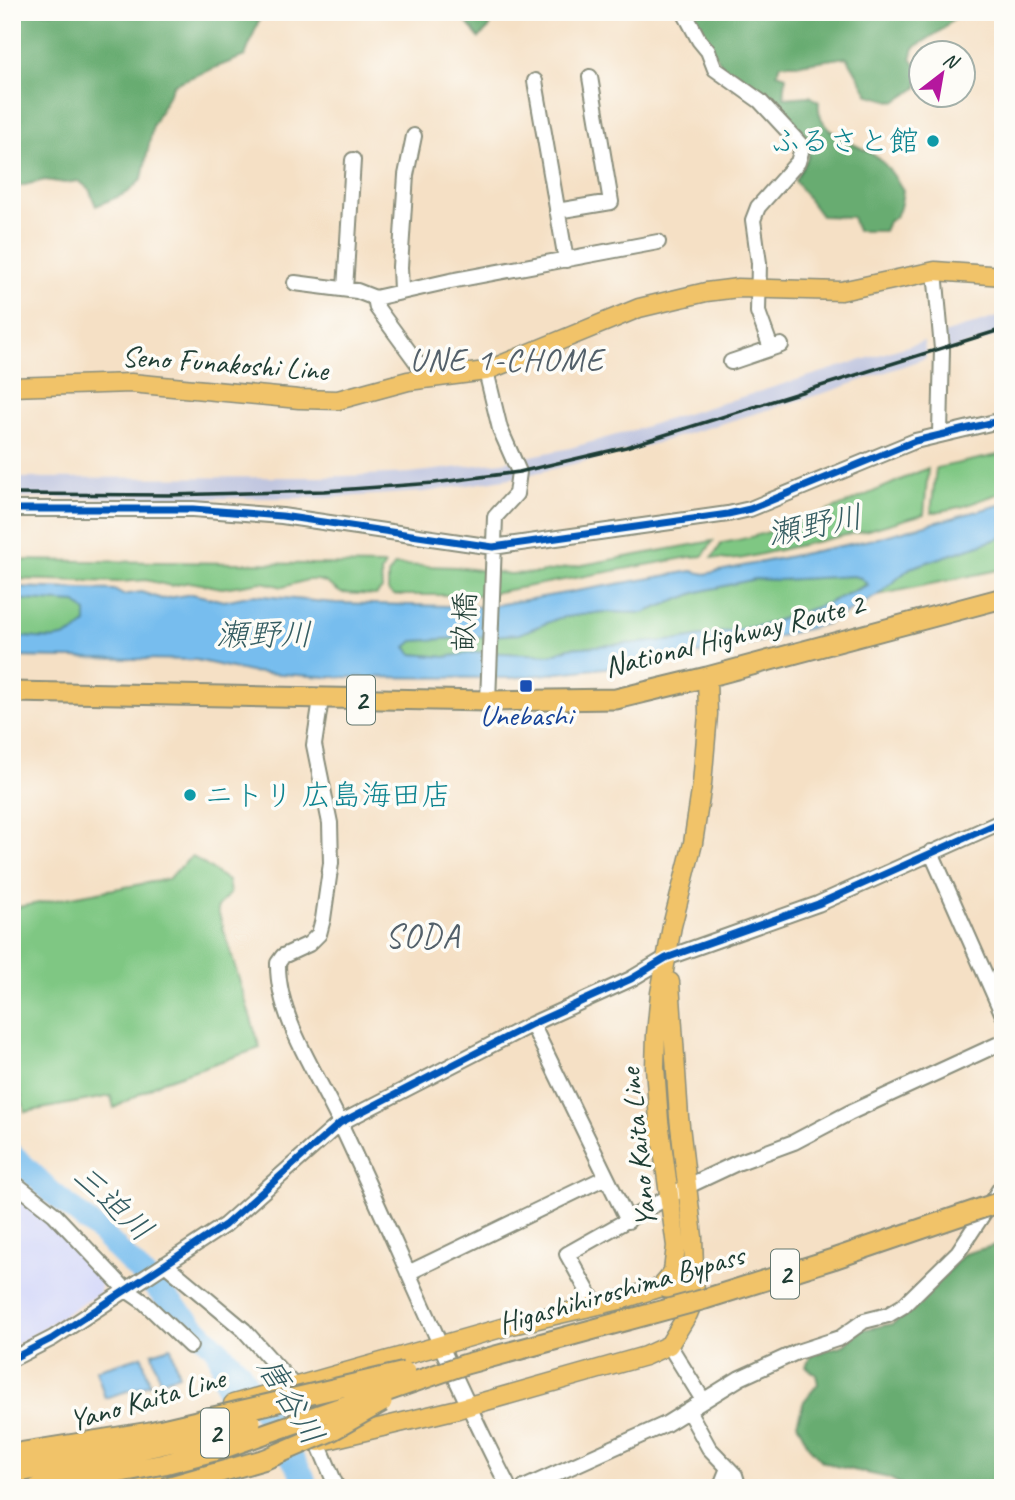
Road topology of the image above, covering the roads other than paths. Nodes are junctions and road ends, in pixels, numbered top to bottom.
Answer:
1 (684, 12) edge
2 (590, 77) dead end
3 (535, 81) dead end
4 (414, 136) dead end
5 (353, 160) dead end
6 (557, 211) junction
7 (658, 242) dead end
8 (566, 260) junction
9 (935, 271) junction
10 (1003, 276) edge
11 (295, 283) dead end
12 (345, 289) junction
13 (760, 289) junction
14 (401, 291) junction
15 (375, 298) junction
16 (730, 362) dead end
17 (486, 371) junction
18 (425, 378) junction
19 (12, 387) edge
20 (1003, 420) edge
21 (940, 433) junction
22 (12, 509) edge
23 (493, 547) junction
24 (1003, 598) edge
25 (707, 677) junction
26 (488, 691) junction
27 (12, 692) edge
28 (321, 699) junction
29 (1003, 821) edge
30 (931, 852) junction
31 (667, 958) junction
32 (1003, 1015) edge
33 (531, 1024) junction
34 (1003, 1042) edge
35 (340, 1122) junction
36 (607, 1177) junction
37 (12, 1181) edge
38 (1003, 1184) edge
39 (686, 1187) junction
40 (669, 1197) junction
41 (1003, 1201) edge
42 (628, 1221) junction
43 (162, 1265) junction
44 (408, 1273) junction
45 (130, 1286) junction
46 (661, 1287) junction
47 (596, 1306) junction
48 (688, 1314) junction
49 (564, 1337) junction
50 (439, 1345) junction
51 (669, 1345) junction
52 (190, 1346) dead end
53 (12, 1359) edge
54 (414, 1380) junction
55 (294, 1386) junction
56 (703, 1400) junction
57 (468, 1406) junction
58 (688, 1410) junction
59 (310, 1444) junction
60 (12, 1454) edge
61 (12, 1464) edge
62 (728, 1468) junction
63 (12, 1473) edge
64 (37, 1488) edge
65 (131, 1488) edge
66 (164, 1488) edge
67 (337, 1488) edge
68 (509, 1488) edge
69 (524, 1488) edge
70 (720, 1488) edge
71 (739, 1488) edge

1 - 13 street
2 - 6 street
3 - 6 street
4 - 14 street
5 - 12 street
6 - 8 street
7 - 8 street
8 - 14 street
9 - 10 main road, Seno Funakoshi Line
9 - 13 main road, Seno Funakoshi Line
9 - 21 street
11 - 12 street
12 - 15 street
13 - 16 street
13 - 17 main road, Seno Funakoshi Line
14 - 15 street
15 - 18 street
17 - 18 main road, Seno Funakoshi Line
17 - 23 street, 畝橋
18 - 19 main road, Seno Funakoshi Line
20 - 21 street
21 - 23 street
22 - 23 street
23 - 26 street, 畝橋
24 - 25 highway, National Highway Route 2 / 2
25 - 26 highway, National Highway Route 2 / 2
25 - 31 main road, Yano Kaita Line
26 - 28 highway, National Highway Route 2 / 2
27 - 28 highway, National Highway Route 2 / 2
28 - 35 street
29 - 30 street
30 - 31 street
30 - 32 street
31 - 33 street
31 - 39 main road, Yano Kaita Line
31 - 40 main road, Yano Kaita Line
33 - 35 street
33 - 36 street
34 - 39 street
35 - 43 street
35 - 44 street
36 - 42 street
36 - 44 street
37 - 45 street
38 - 56 street
39 - 40 street
39 - 48 main road, Yano Kaita Line
40 - 42 street
40 - 46 main road, Yano Kaita Line
41 - 49 highway, Higashihiroshima Bypass / 2, bridge
42 - 47 street
43 - 45 street
43 - 55 street
44 - 50 street
45 - 52 street
45 - 53 street
46 - 47 main road, Yano Kaita Line
46 - 48 main road
47 - 50 main road, Yano Kaita Line
48 - 51 main road, Yano Kaita Line
49 - 54 highway, Higashihiroshima Bypass / 2, bridge
49 - 60 highway, bridge
49 - 66 highway, bridge
50 - 55 main road, Yano Kaita Line
50 - 57 street
51 - 56 street
51 - 57 main road
54 - 63 highway, Higashihiroshima Bypass / 2, bridge
54 - 64 highway, Higashihiroshima Bypass / 2, bridge
55 - 59 street
55 - 61 main road, Yano Kaita Line
56 - 58 street
57 - 59 main road
57 - 68 street
58 - 62 street
58 - 69 street
59 - 65 main road, bridge
59 - 67 street
62 - 70 street
62 - 71 street

